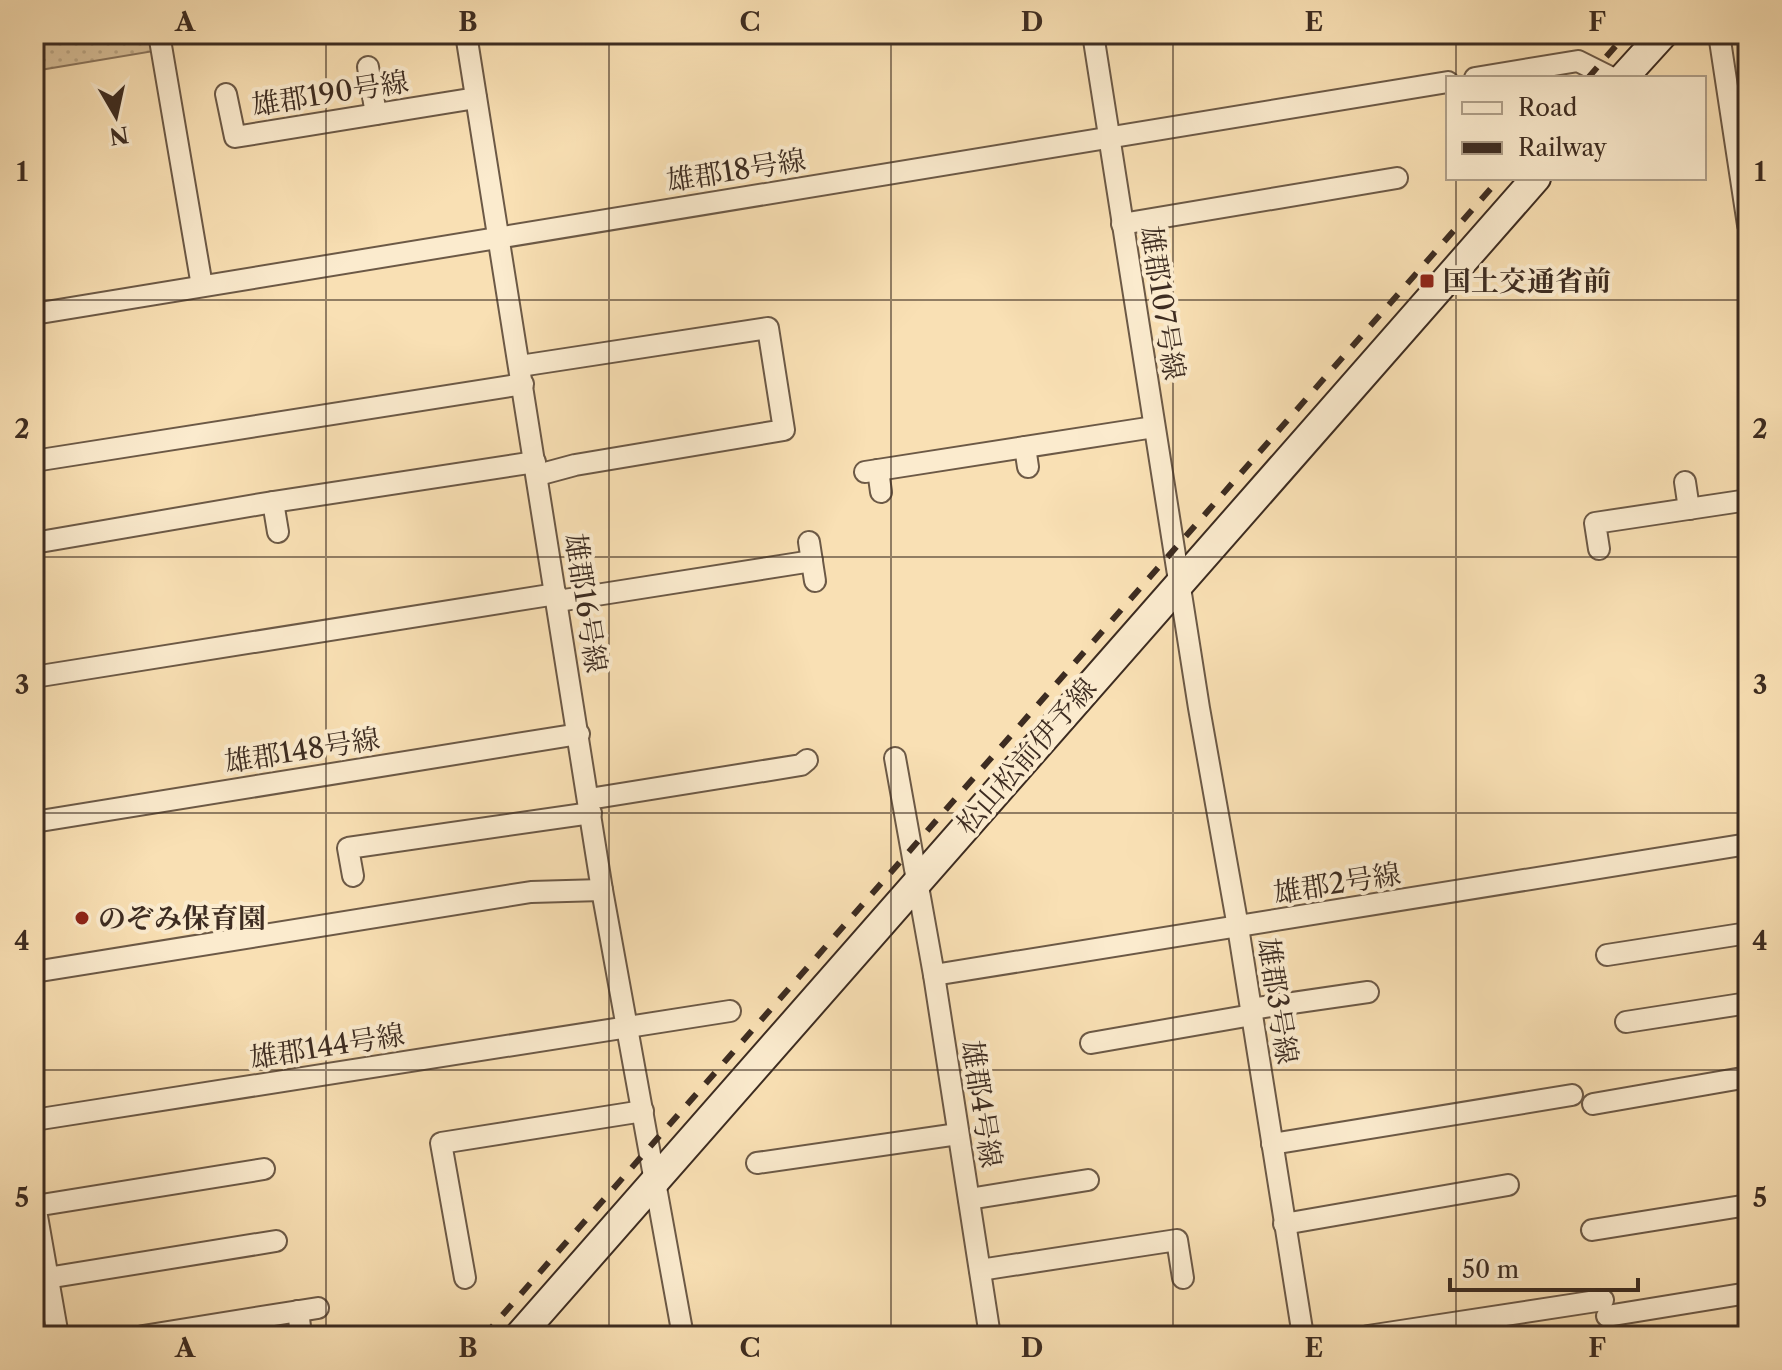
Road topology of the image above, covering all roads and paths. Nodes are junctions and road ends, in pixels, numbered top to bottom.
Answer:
1 (159, 34) edge
2 (466, 34) edge
3 (1093, 34) edge
4 (1663, 34) edge
5 (1719, 34) edge
6 (368, 67) dead end
7 (1487, 76) edge
8 (1608, 76) edge
9 (1625, 76) edge
10 (1446, 82) edge
11 (226, 94) dead end
12 (476, 98) junction
13 (376, 114) junction
14 (1109, 138) junction
15 (1397, 178) dead end
16 (1534, 180) edge
17 (1745, 184) edge
18 (1122, 224) junction
19 (1748, 225) edge
20 (498, 237) junction
21 (202, 286) junction
22 (34, 314) edge
23 (521, 375) junction
24 (1154, 427) junction
25 (34, 461) edge
26 (536, 468) junction
27 (1685, 482) dead end
28 (881, 492) dead end
29 (1748, 500) edge
30 (273, 502) junction
31 (1689, 509) junction
32 (278, 532) dead end
33 (95, 533) junction
34 (34, 543) edge
35 (1599, 549) dead end
36 (90, 555) dead end
37 (812, 561) dead end
38 (1180, 580) junction
39 (557, 598) junction
40 (34, 677) edge
41 (579, 734) junction
42 (895, 758) dead end
43 (807, 760) dead end
44 (590, 806) junction
45 (34, 822) edge
46 (1748, 844) edge
47 (353, 876) dead end
48 (918, 881) junction
49 (602, 890) junction
50 (1238, 927) junction
51 (1748, 933) edge
52 (1607, 955) dead end
53 (34, 972) edge
54 (934, 975) junction
55 (1368, 992) dead end
56 (1748, 1003) edge
57 (730, 1011) dead end
58 (1252, 1012) junction
59 (1626, 1022) dead end
60 (629, 1027) junction
61 (1091, 1043) dead end
62 (1748, 1077) edge
63 (1572, 1095) dead end
64 (1593, 1104) dead end
65 (643, 1111) junction
66 (34, 1120) edge
67 (958, 1134) junction
68 (1272, 1144) junction
69 (768, 1168) dead end
70 (264, 1169) dead end
71 (655, 1180) junction
72 (1088, 1180) dead end
73 (1508, 1185) dead end
74 (34, 1199) edge
75 (969, 1199) junction
76 (1748, 1205) edge
77 (35, 1206) edge
78 (1284, 1224) junction
79 (1592, 1230) dead end
80 (276, 1241) dead end
81 (980, 1270) junction
82 (47, 1278) junction
83 (465, 1278) dead end
84 (1183, 1278) dead end
85 (1748, 1293) edge
86 (184, 1333) edge
87 (301, 1334) edge
88 (58, 1336) edge
89 (143, 1336) edge
90 (519, 1336) edge
91 (683, 1336) edge
92 (990, 1336) edge
93 (1303, 1336) edge
94 (1368, 1336) edge

1 - 21 street
2 - 12 street, 雄郡16号線
3 - 14 street, 雄郡107号線
4 - 9 main road
5 - 17 street
6 - 13 street
7 - 8 street
10 - 14 street, 雄郡18号線
11 - 13 street, 雄郡190号線
12 - 13 street, 雄郡190号線
12 - 20 street, 雄郡16号線
14 - 18 street, 雄郡107号線
14 - 20 street, 雄郡18号線
15 - 18 street
16 - 38 main road, 松山松前伊予線
17 - 19 street
18 - 24 street, 雄郡107号線
20 - 21 street, 雄郡18号線
20 - 23 street, 雄郡16号線
21 - 22 street, 雄郡18号線
23 - 25 street
23 - 26 street, 雄郡16号線
23 - 26 street
24 - 28 street
24 - 38 street, 雄郡107号線
26 - 30 street
26 - 39 street, 雄郡16号線
27 - 31 street
29 - 31 street
30 - 32 street
30 - 33 street
31 - 35 street
33 - 34 street
33 - 36 street
37 - 39 street
38 - 48 main road, 松山松前伊予線
38 - 50 street, 雄郡3号線
39 - 40 street
39 - 41 street, 雄郡16号線
41 - 44 street, 雄郡16号線
41 - 45 street, 雄郡148号線
42 - 48 street, 雄郡4号線
43 - 44 street
44 - 47 street
44 - 49 street, 雄郡16号線
46 - 50 street, 雄郡2号線
48 - 54 street, 雄郡4号線
48 - 71 main road, 松山松前伊予線
49 - 53 street
49 - 60 street, 雄郡16号線
50 - 54 street, 雄郡2号線
50 - 58 street, 雄郡3号線
51 - 52 street
54 - 67 street, 雄郡4号線
55 - 58 street
56 - 59 street
57 - 60 street, 雄郡144号線
58 - 61 street
58 - 68 street, 雄郡3号線
60 - 65 street, 雄郡16号線
60 - 66 street, 雄郡144号線
62 - 64 street
63 - 68 street
65 - 71 street, 雄郡16号線
65 - 83 street
67 - 69 street
67 - 75 street, 雄郡4号線
68 - 78 street, 雄郡3号線
70 - 77 street
71 - 90 main road, 松山松前伊予線
71 - 91 street, 雄郡16号線
72 - 75 street
73 - 78 street
74 - 77 street
75 - 81 street, 雄郡4号線
76 - 79 street
77 - 82 street
78 - 93 street, 雄郡3号線
80 - 82 street
81 - 84 street
81 - 92 street, 雄郡4号線
82 - 88 street
85 - 94 street
86 - 87 street
86 - 89 street

